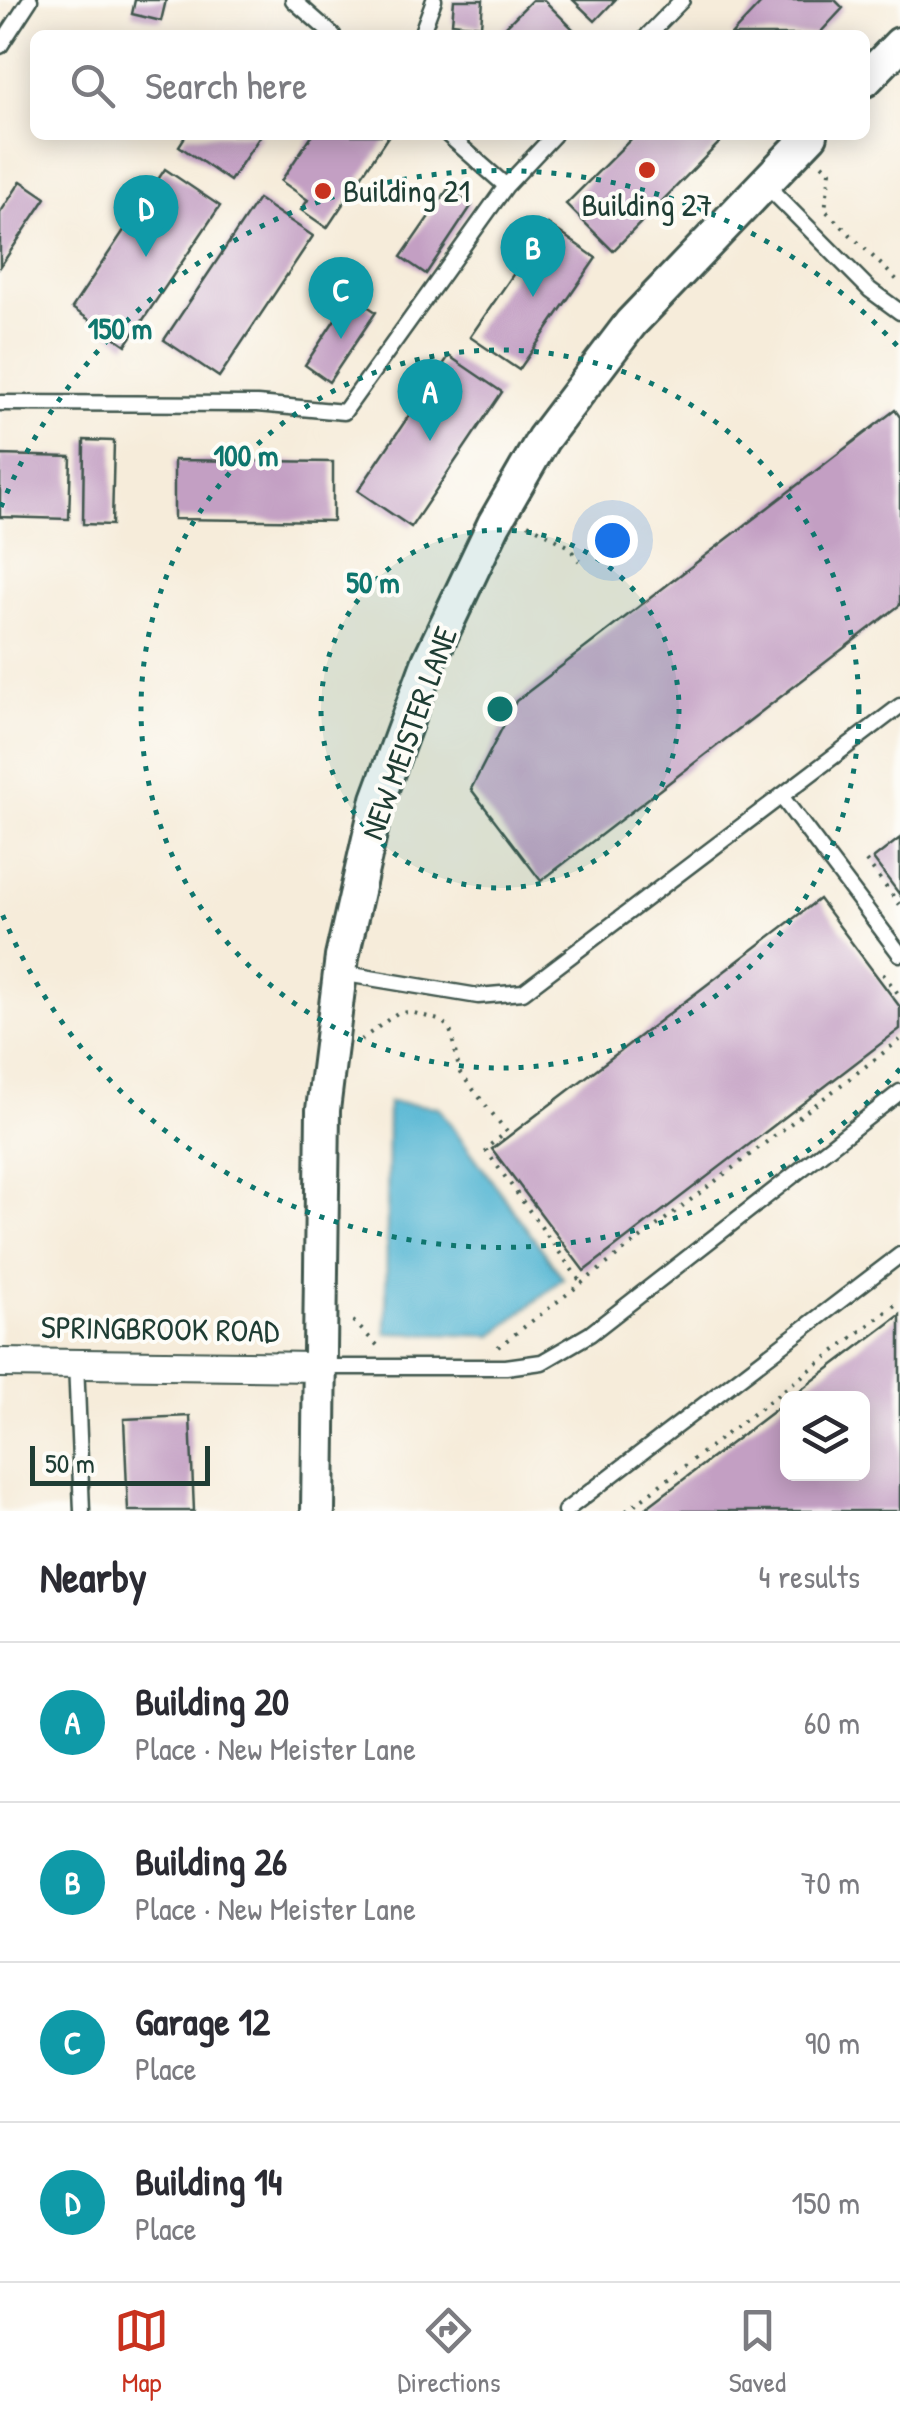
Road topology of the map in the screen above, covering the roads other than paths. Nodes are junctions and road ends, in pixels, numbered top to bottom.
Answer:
1 (30, 0) edge
2 (293, 0) edge
3 (434, 0) edge
4 (682, 0) edge
5 (327, 30) edge
6 (423, 30) edge
7 (653, 30) edge
8 (900, 44) edge
9 (0, 46) edge
10 (870, 75) edge
11 (454, 140) edge
12 (549, 140) edge
13 (817, 149) edge
14 (764, 183) junction
15 (506, 186) junction
16 (900, 312) edge
17 (0, 403) edge
18 (900, 706) edge
19 (780, 796) junction
20 (900, 954) edge
21 (340, 973) junction
22 (900, 1092) edge
23 (900, 1254) edge
24 (76, 1362) junction
25 (0, 1363) edge
26 (318, 1366) junction
27 (82, 1511) edge
28 (318, 1511) edge
29 (565, 1511) edge

1 - 9 lane
2 - 5 lane
3 - 6 lane
4 - 7 lane
8 - 10 street
11 - 15 lane
12 - 15 lane
13 - 14 street, NEW MEISTER LANE
14 - 16 lane
14 - 21 street, NEW MEISTER LANE
15 - 17 lane
18 - 19 lane
19 - 20 lane
19 - 21 lane
21 - 26 street, NEW MEISTER LANE
22 - 26 lane
23 - 29 lane
24 - 25 street, SPRINGBROOK ROAD
24 - 26 street, SPRINGBROOK ROAD
24 - 27 lane
26 - 28 street, NEW MEISTER LANE

